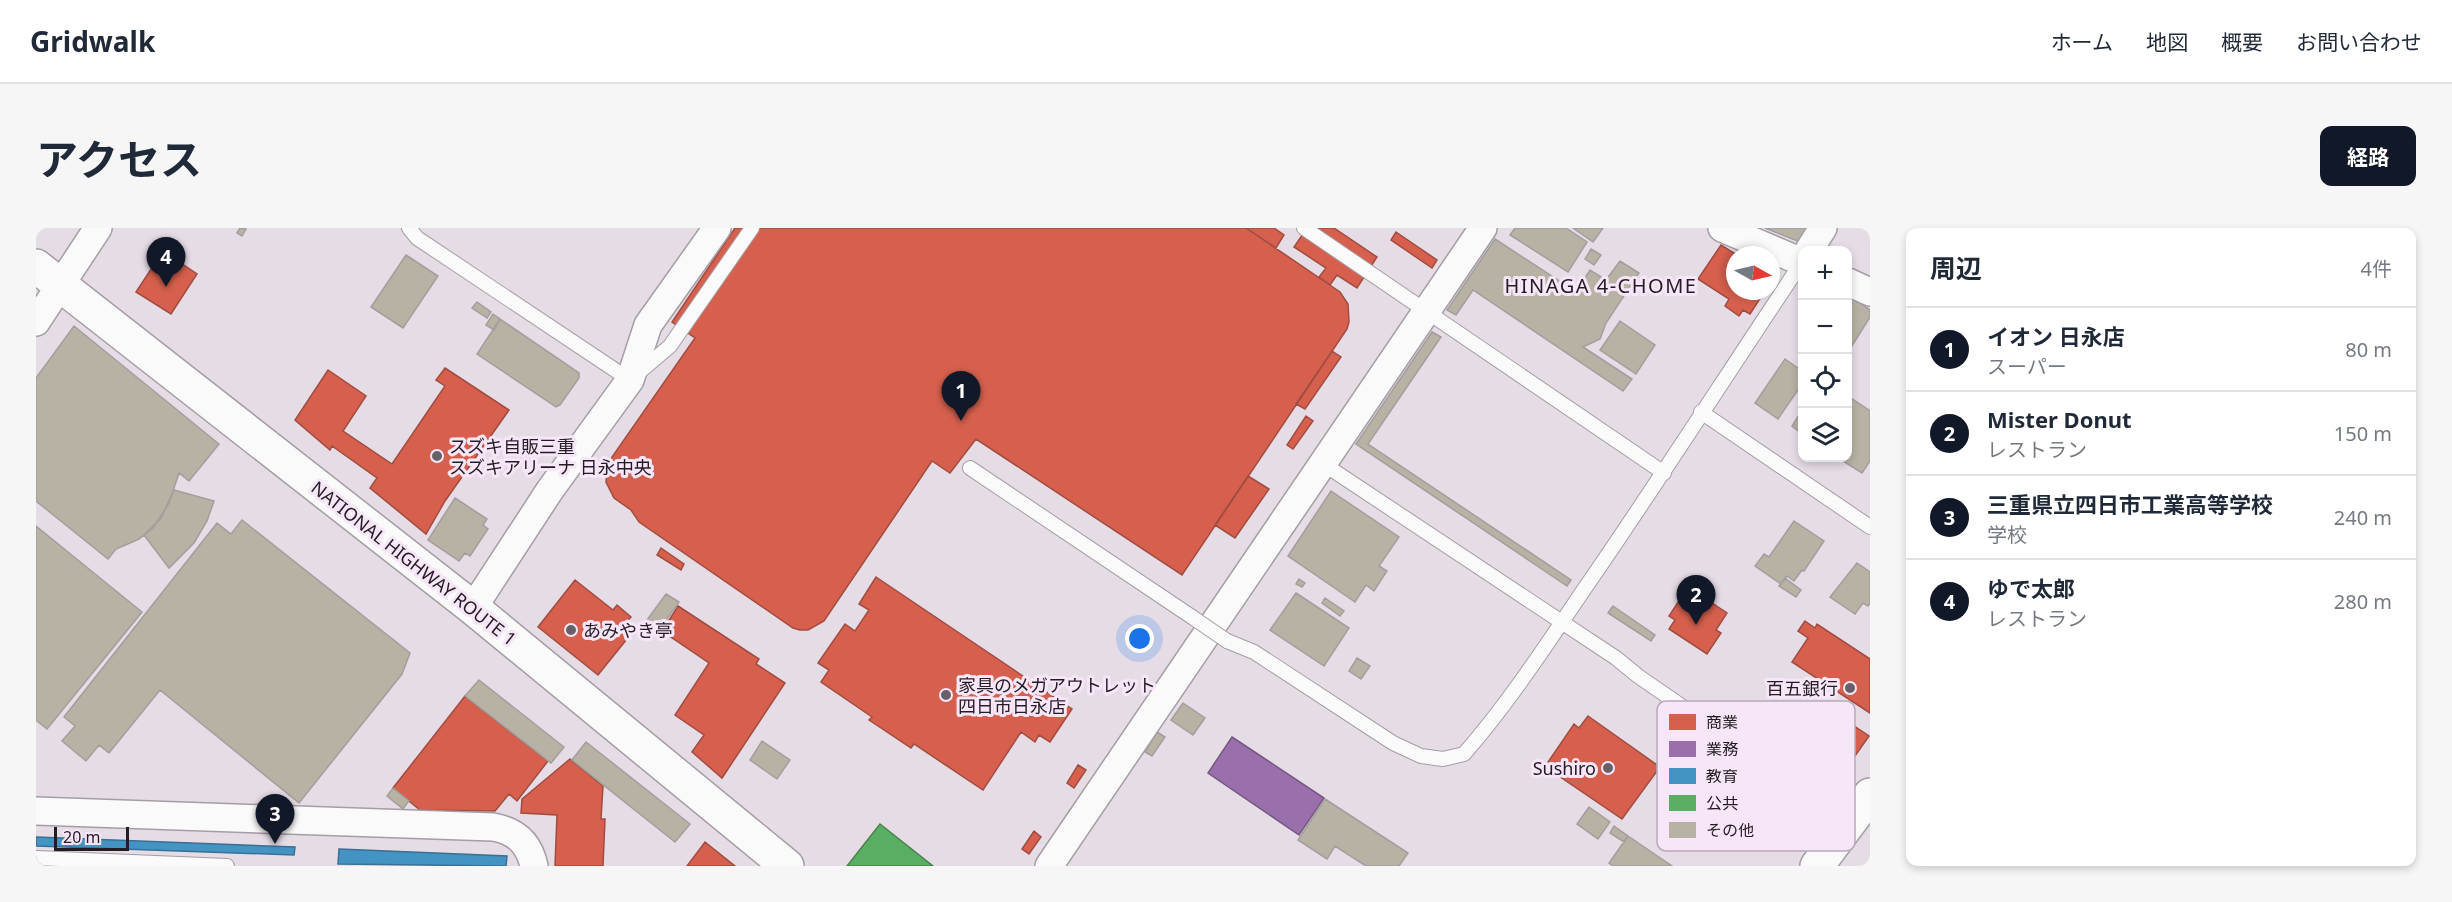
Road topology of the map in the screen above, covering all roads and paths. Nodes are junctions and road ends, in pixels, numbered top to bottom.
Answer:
1 (98, 228) edge
2 (409, 228) edge
3 (717, 228) edge
4 (752, 228) edge
5 (1304, 228) edge
6 (1483, 228) edge
7 (1722, 228) edge
8 (1823, 228) edge
9 (1812, 246) edge
10 (1798, 260) edge
11 (1798, 268) edge
12 (48, 275) edge
13 (1852, 284) edge
14 (1870, 292) edge
15 (1425, 310) junction
16 (36, 322) edge
17 (630, 380) junction
18 (1701, 412) junction
19 (1322, 463) junction
20 (970, 468) dead end
21 (1664, 473) junction
22 (1870, 527) edge
23 (473, 608) junction
24 (1562, 622) junction
25 (1675, 701) edge
26 (1866, 800) edge
27 (36, 811) edge
28 (1855, 815) edge
29 (1828, 851) edge
30 (36, 858) edge
31 (227, 866) edge
32 (534, 866) edge
33 (787, 866) edge
34 (1048, 866) edge
35 (1817, 866) edge

1 - 12 street
2 - 17 lane
3 - 17 street
4 - 17 lane
5 - 15 lane
6 - 15 street
7 - 10 street
8 - 9 street
11 - 18 lane
12 - 16 street
12 - 23 main road, NATIONAL HIGHWAY ROUTE 1
13 - 14 street
15 - 19 street
15 - 21 lane
17 - 23 street
18 - 21 lane
18 - 22 lane
19 - 24 lane
19 - 34 street
20 - 24 lane, bridge
21 - 24 lane
23 - 33 main road, NATIONAL HIGHWAY ROUTE 1
24 - 25 lane
26 - 28 main road
27 - 32 street
29 - 35 main road
30 - 31 lane

